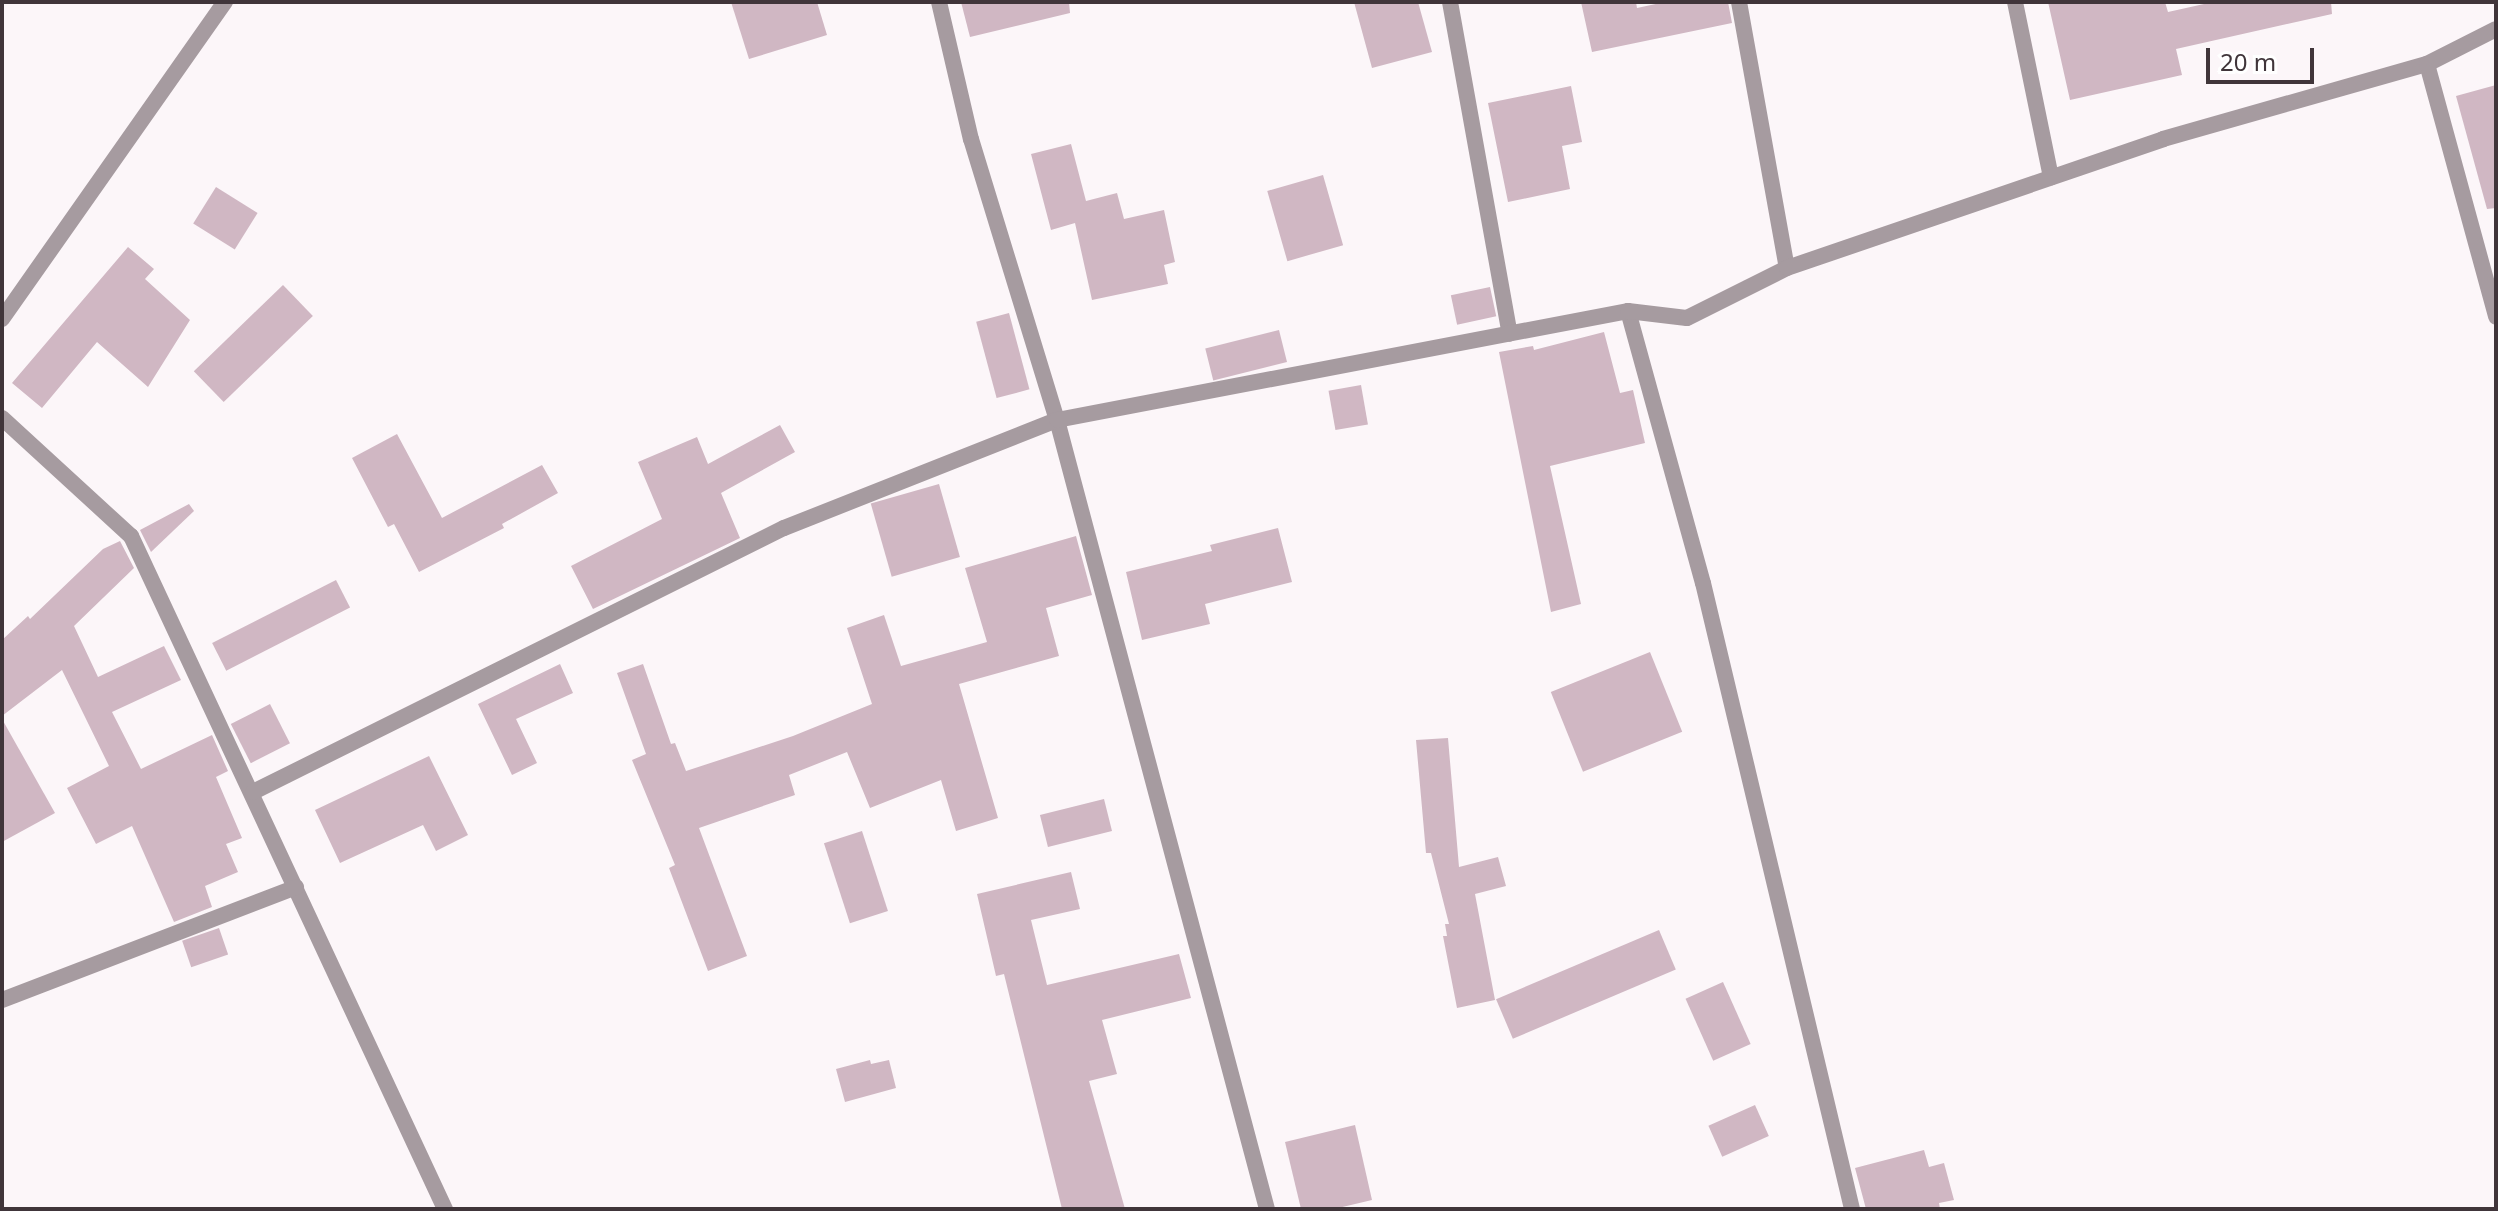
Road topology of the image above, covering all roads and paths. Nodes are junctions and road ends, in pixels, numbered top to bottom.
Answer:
1 (225, 2) edge
2 (939, 2) edge
3 (1450, 2) edge
4 (1739, 2) edge
5 (2015, 2) edge
6 (2496, 29) edge
7 (2427, 64) junction
8 (2051, 177) junction
9 (1787, 268) junction
10 (1628, 311) junction
11 (2496, 317) edge
12 (2, 319) edge
13 (1510, 334) junction
14 (2, 418) edge
15 (1057, 420) junction
16 (253, 792) junction
17 (296, 887) junction
18 (2, 1000) edge
19 (445, 1209) edge
20 (1267, 1209) edge
21 (1852, 1209) edge

1 - 12 street
2 - 15 street
3 - 13 street
4 - 9 street
5 - 8 street
6 - 7 street
7 - 8 street
7 - 11 street
8 - 9 street
9 - 10 street
10 - 13 street
10 - 21 street
13 - 15 street
14 - 16 street
15 - 16 street
15 - 20 street
16 - 17 street
17 - 18 street
17 - 19 street

